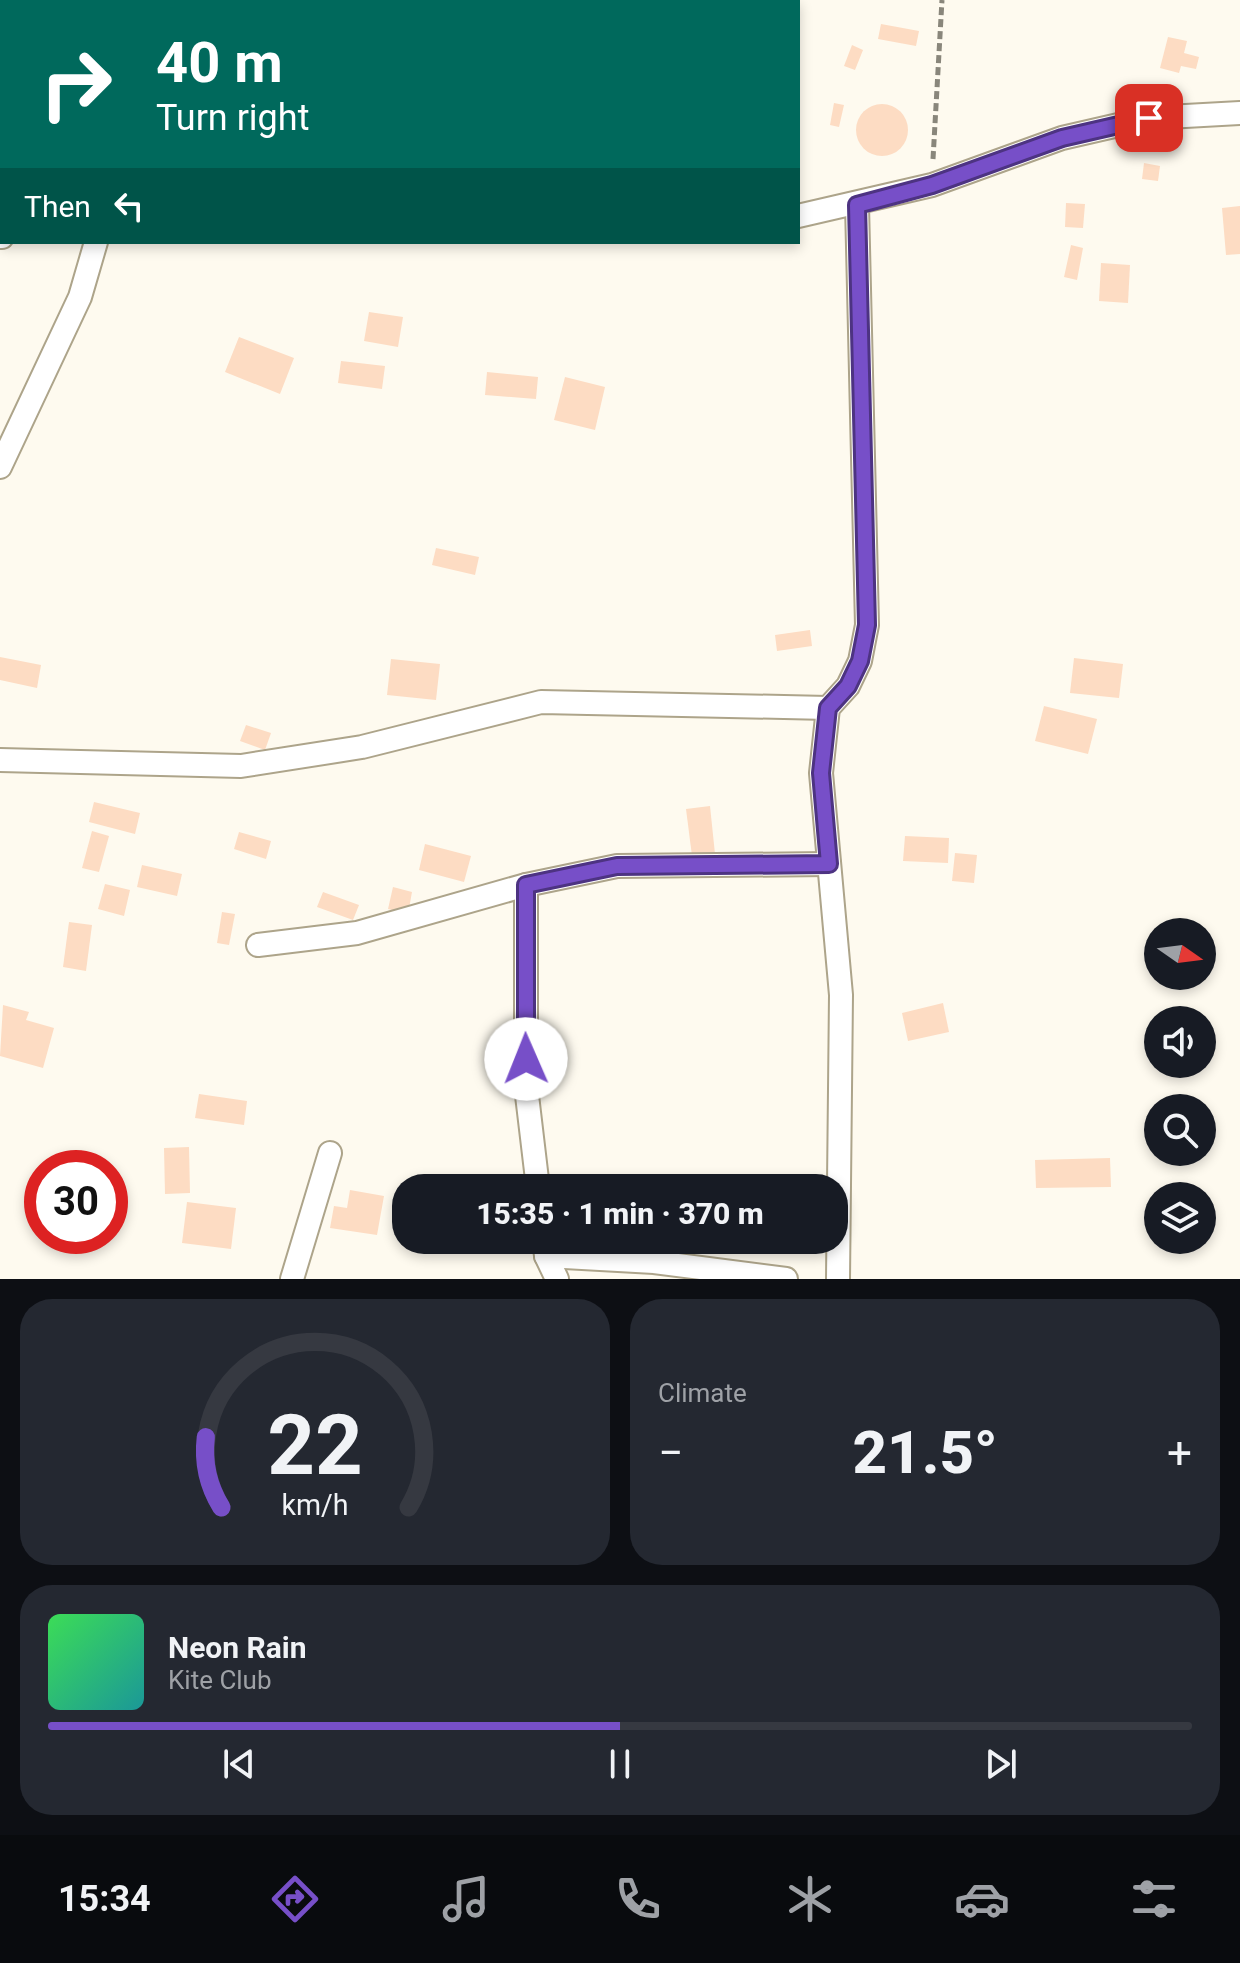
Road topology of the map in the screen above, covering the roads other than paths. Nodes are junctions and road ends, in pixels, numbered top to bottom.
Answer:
1 (1240, 113) edge
2 (857, 205) junction
3 (800, 216) edge
4 (95, 244) edge
5 (0, 467) edge
6 (828, 708) junction
7 (0, 760) edge
8 (829, 864) junction
9 (526, 885) junction
10 (258, 945) dead end
11 (330, 1153) dead end
12 (536, 1174) edge
13 (547, 1254) edge
14 (592, 1254) edge
15 (292, 1279) edge
16 (557, 1279) edge
17 (786, 1279) edge
18 (838, 1279) edge

1 - 2 street
2 - 3 street
2 - 6 street
4 - 5 street
6 - 7 street
6 - 8 street
8 - 9 street
8 - 18 street
9 - 10 street
9 - 12 street
11 - 15 street
13 - 16 street
14 - 17 street

